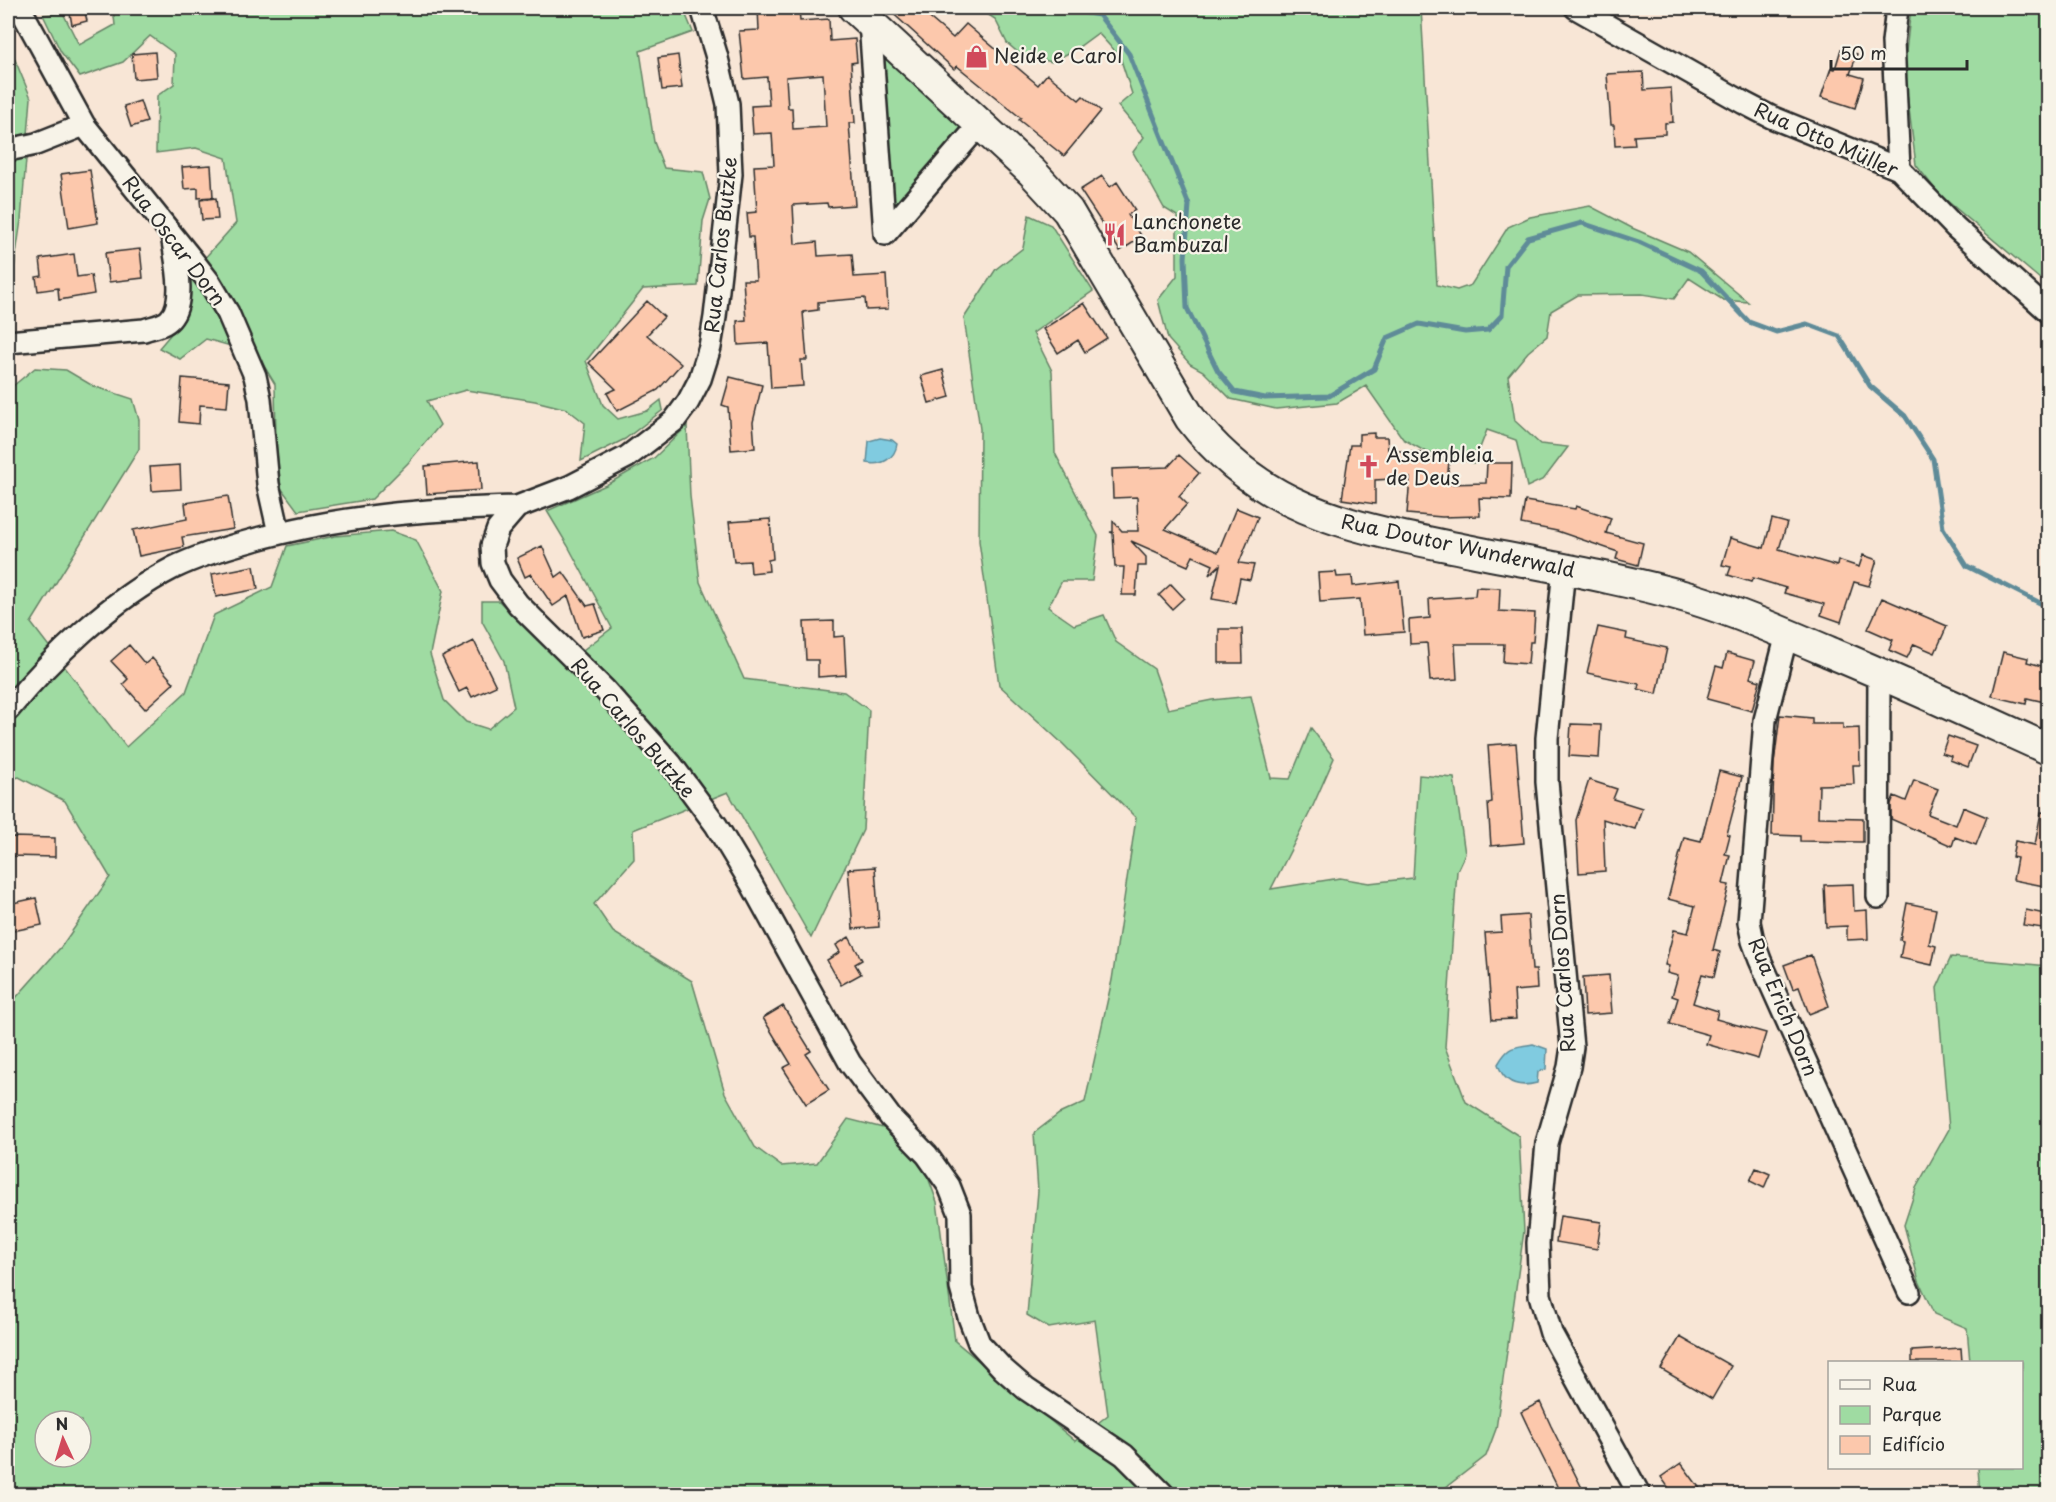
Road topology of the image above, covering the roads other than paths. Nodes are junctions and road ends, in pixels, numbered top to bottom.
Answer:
1 (20, 8) edge
2 (702, 8) edge
3 (1576, 8) edge
4 (1897, 8) edge
5 (862, 15) edge
6 (981, 123) junction
7 (84, 125) junction
8 (8, 150) edge
9 (1899, 169) junction
10 (172, 234) junction
11 (2049, 311) edge
12 (8, 342) edge
13 (517, 507) junction
14 (279, 532) junction
15 (1564, 569) junction
16 (1787, 634) junction
17 (1879, 673) junction
18 (8, 710) edge
19 (2049, 749) edge
20 (1878, 897) dead end
21 (1909, 1292) dead end
22 (1163, 1494) edge
23 (1639, 1494) edge

1 - 7 street, Rua Oscar Dorn
2 - 13 street, Rua Carlos Butzke
3 - 9 street, Rua Otto Müller
4 - 9 street
5 - 6 street, Rua Doutor Wunderwald
5 - 6 street
6 - 15 street, Rua Doutor Wunderwald
7 - 8 street
7 - 10 street, Rua Oscar Dorn
9 - 11 street, Rua Otto Müller
10 - 12 street
10 - 14 street, Rua Oscar Dorn
13 - 14 street
13 - 22 street, Rua Carlos Butzke
14 - 18 street
15 - 16 street, Rua Doutor Wunderwald
15 - 23 street, Rua Carlos Dorn
16 - 17 street, Rua Doutor Wunderwald
16 - 21 street, Rua Erich Dorn
17 - 19 street, Rua Doutor Wunderwald
17 - 20 street

